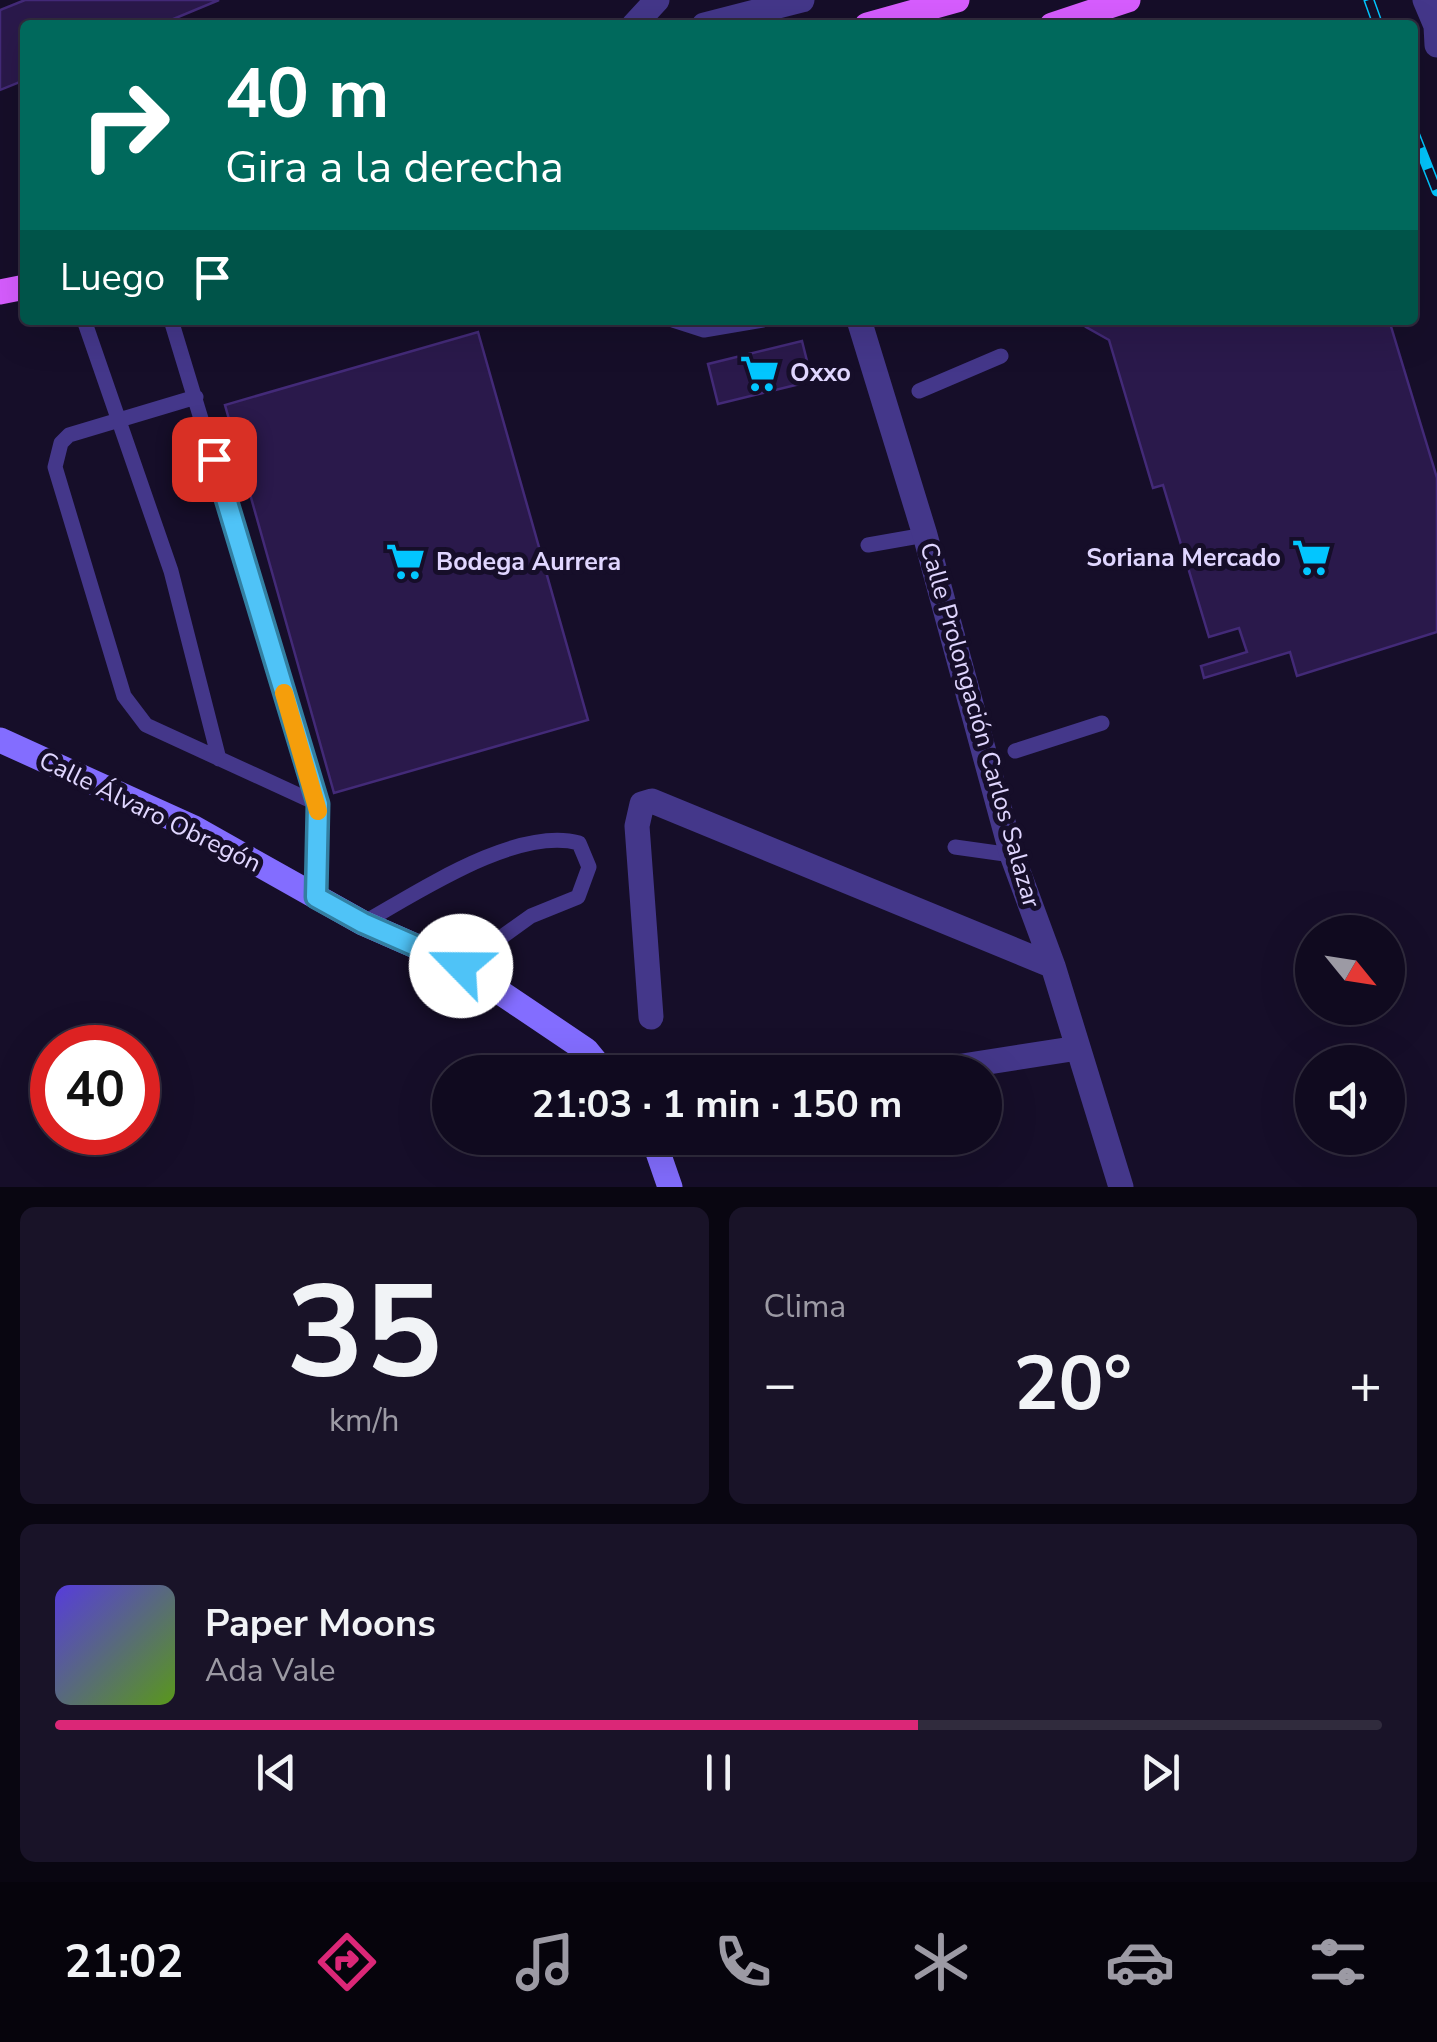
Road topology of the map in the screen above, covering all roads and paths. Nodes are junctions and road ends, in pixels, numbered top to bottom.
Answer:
1 (657, 0) edge
2 (802, 0) edge
3 (957, 0) edge
4 (1128, 0) edge
5 (1425, 0) edge
6 (918, 18) edge
7 (639, 20) edge
8 (724, 20) edge
9 (1067, 20) edge
10 (1436, 25) edge
11 (1437, 45) edge
12 (86, 325) edge
13 (173, 325) edge
14 (688, 325) edge
15 (734, 325) edge
16 (860, 325) edge
17 (1001, 356) dead end
18 (919, 390) dead end
19 (196, 397) junction
20 (120, 420) junction
21 (925, 535) junction
22 (868, 545) dead end
23 (1102, 722) dead end
24 (0, 740) edge
25 (1014, 751) dead end
26 (220, 759) junction
27 (318, 804) junction
28 (955, 847) dead end
29 (1012, 855) junction
30 (316, 897) junction
31 (363, 923) junction
32 (461, 966) junction
33 (1053, 966) junction
34 (651, 1016) dead end
35 (1078, 1048) junction
36 (590, 1055) edge
37 (1002, 1060) edge
38 (658, 1155) edge
39 (670, 1187) edge
40 (1121, 1187) edge

1 - 7 street
2 - 8 street
3 - 6 main road
4 - 9 main road
5 - 10 street
10 - 11 street
12 - 20 lane
13 - 19 lane
14 - 15 lane
16 - 21 street, Calle Prolongación Carlos Salazar
17 - 18 lane
19 - 20 lane
19 - 27 lane
20 - 26 lane
20 - 26 lane
21 - 22 lane
21 - 29 street, Calle Prolongación Carlos Salazar
23 - 25 lane
24 - 30 street, Calle Álvaro Obregón
26 - 27 lane
27 - 30 lane
28 - 29 lane
29 - 33 street, Calle Prolongación Carlos Salazar
30 - 31 street, Calle Álvaro Obregón
31 - 32 street, Calle Álvaro Obregón
31 - 32 lane
32 - 36 street, Calle Álvaro Obregón
33 - 34 street
33 - 35 street, Calle Prolongación Carlos Salazar
35 - 37 street
35 - 40 street, Calle Prolongación Carlos Salazar
38 - 39 street

